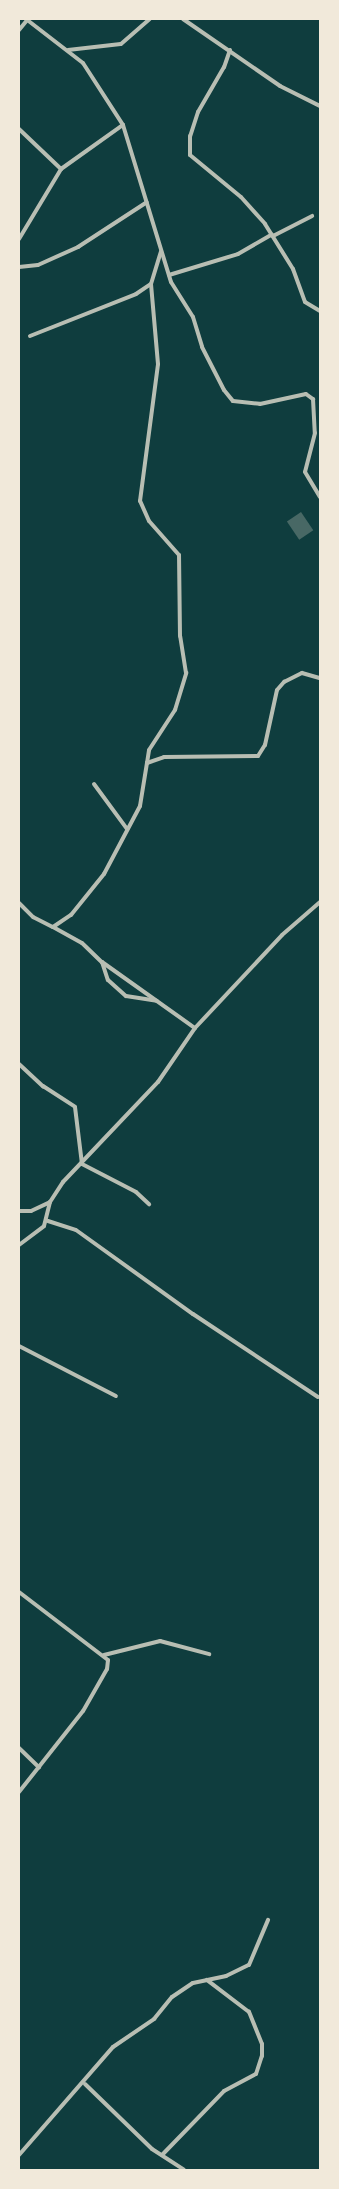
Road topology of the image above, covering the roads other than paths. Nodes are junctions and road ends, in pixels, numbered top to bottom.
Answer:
1 (150, 19) edge
2 (183, 19) edge
3 (26, 20) edge
4 (19, 30) edge
5 (67, 50) junction
6 (230, 50) junction
7 (320, 106) edge
8 (124, 125) junction
9 (19, 130) edge
10 (61, 169) junction
11 (147, 202) junction
12 (312, 216) dead end
13 (273, 235) junction
14 (19, 239) edge
15 (161, 252) junction
16 (19, 267) edge
17 (169, 274) junction
18 (151, 284) junction
19 (320, 311) edge
20 (30, 336) dead end
21 (320, 497) edge
22 (320, 678) edge
23 (147, 763) junction
24 (94, 784) dead end
25 (127, 829) junction
26 (320, 902) edge
27 (19, 903) edge
28 (53, 927) junction
29 (102, 962) junction
30 (158, 1001) junction
31 (195, 1028) junction
32 (19, 1064) edge
33 (82, 1164) junction
34 (50, 1202) junction
35 (149, 1204) dead end
36 (19, 1210) edge
37 (48, 1221) junction
38 (19, 1245) edge
39 (19, 1346) edge
40 (116, 1396) dead end
41 (318, 1397) dead end
42 (19, 1592) edge
43 (209, 1654) dead end
44 (104, 1655) junction
45 (19, 1748) edge
46 (39, 1767) junction
47 (19, 1792) edge
48 (268, 1920) dead end
49 (207, 1980) junction
50 (85, 2084) junction
51 (19, 2155) edge
52 (162, 2155) junction
53 (184, 2170) edge

1 - 5 street
2 - 6 street
3 - 4 street
3 - 5 street
5 - 8 street
6 - 7 street
6 - 13 street
8 - 10 street
8 - 11 street
9 - 10 street
10 - 14 street
11 - 15 street
11 - 16 street
12 - 13 street
13 - 17 street
13 - 19 street
15 - 17 street
15 - 18 street
17 - 21 street
18 - 20 street
18 - 23 street
22 - 23 street
23 - 25 street
24 - 25 street
25 - 28 street
26 - 31 street
27 - 28 street
28 - 29 street
29 - 30 street
29 - 30 street
30 - 31 street
31 - 33 street
32 - 33 street
33 - 34 street
33 - 35 street
34 - 36 street
34 - 37 street
37 - 38 street
37 - 41 street
39 - 40 street
42 - 44 street
43 - 44 street
44 - 46 street
45 - 46 street
46 - 47 street
48 - 49 street
49 - 50 street
49 - 52 street
50 - 51 street
50 - 52 street
52 - 53 street

